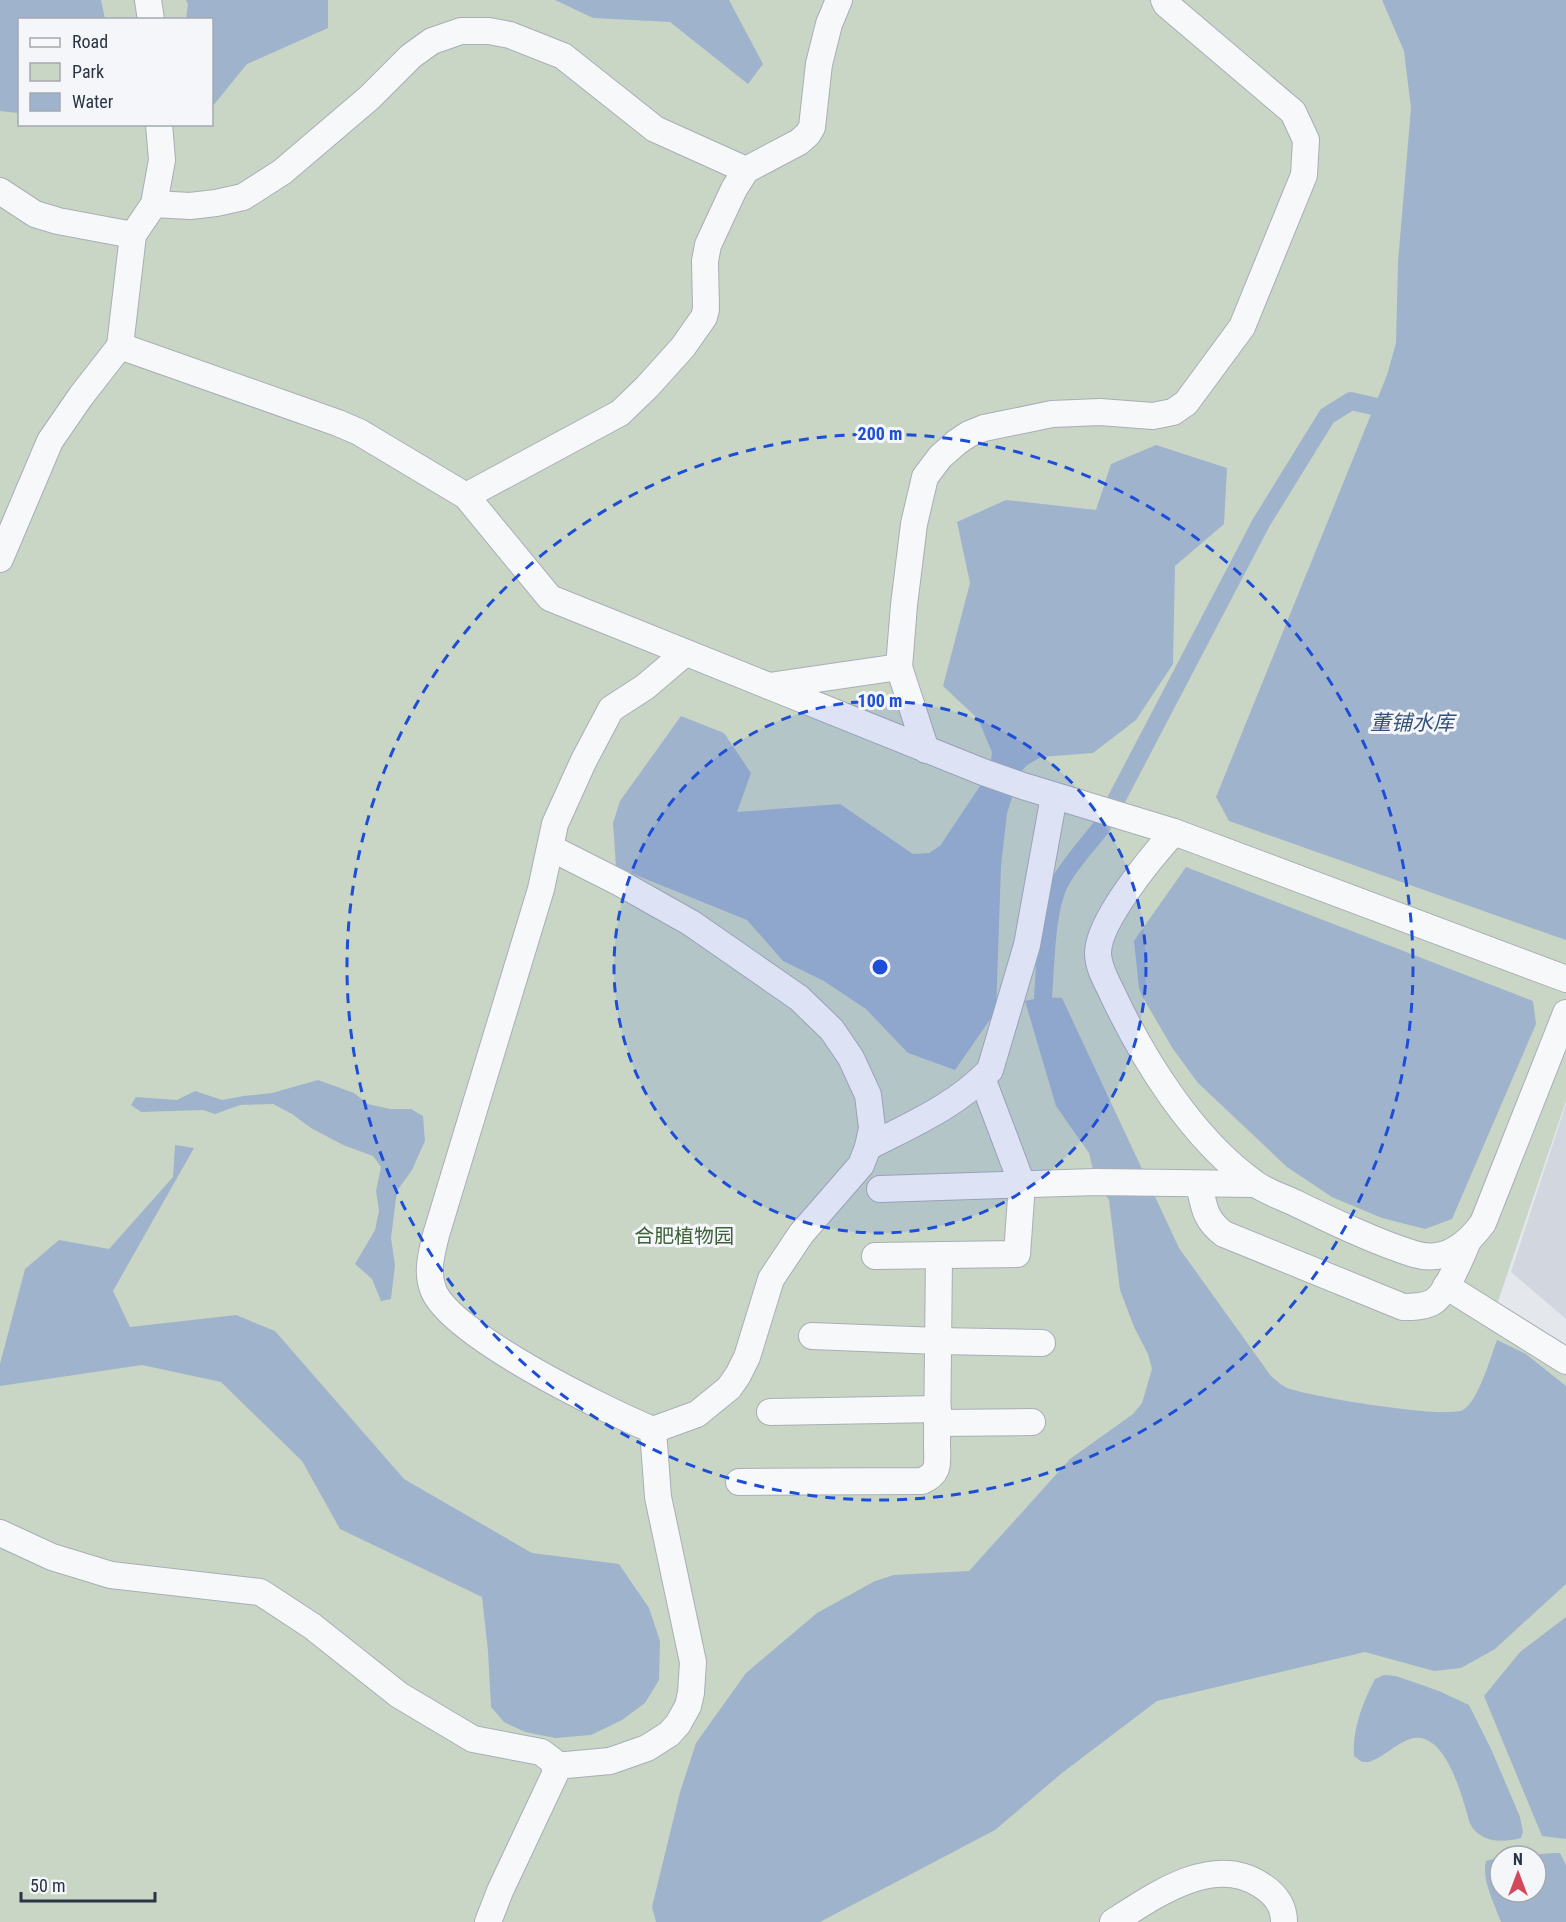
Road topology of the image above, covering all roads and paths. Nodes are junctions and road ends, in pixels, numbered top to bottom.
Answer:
1 (148, 0) edge
2 (840, 0) edge
3 (1164, 0) edge
4 (151, 18) edge
5 (159, 126) edge
6 (746, 171) junction
7 (0, 191) edge
8 (154, 204) junction
9 (133, 235) junction
10 (120, 346) junction
11 (466, 496) junction
12 (0, 559) edge
13 (685, 653) junction
14 (899, 667) junction
15 (767, 686) junction
16 (926, 750) junction
17 (1054, 796) junction
18 (1174, 832) junction
19 (551, 848) junction
20 (1566, 979) edge
21 (1566, 1013) edge
22 (982, 1078) junction
23 (1207, 1140) junction
24 (868, 1147) junction
25 (1022, 1184) junction
26 (1186, 1184) junction
27 (1254, 1184) junction
28 (880, 1190) dead end
29 (1468, 1241) junction
30 (939, 1255) junction
31 (875, 1256) dead end
32 (1446, 1286) junction
33 (812, 1336) dead end
34 (938, 1341) junction
35 (1042, 1343) dead end
36 (1566, 1360) edge
37 (770, 1412) dead end
38 (938, 1416) junction
39 (1032, 1422) dead end
40 (654, 1430) junction
41 (739, 1482) dead end
42 (0, 1533) edge
43 (555, 1766) junction
44 (488, 1922) edge
45 (1113, 1922) edge
46 (1284, 1922) edge

1 - 4 street
2 - 6 street
3 - 14 street
5 - 8 street
6 - 8 street
6 - 11 street
7 - 9 street
8 - 9 street
9 - 10 street
10 - 11 street
10 - 12 street
11 - 13 street
13 - 15 street
13 - 19 street
14 - 15 street
14 - 16 street
15 - 16 street
16 - 17 street
17 - 18 street
17 - 22 street
18 - 20 street
18 - 23 street
19 - 24 street
19 - 40 street
21 - 29 street
22 - 24 street
22 - 25 street
23 - 26 street
23 - 27 street
24 - 40 street
25 - 26 street
25 - 28 street
25 - 30 street
26 - 27 street
26 - 32 street
27 - 29 street
29 - 32 street
30 - 31 street
30 - 34 street
32 - 36 street
33 - 34 street
34 - 35 street
34 - 38 street
37 - 38 street
38 - 39 street
38 - 41 street
40 - 43 street
42 - 43 street
43 - 44 street
45 - 46 street

